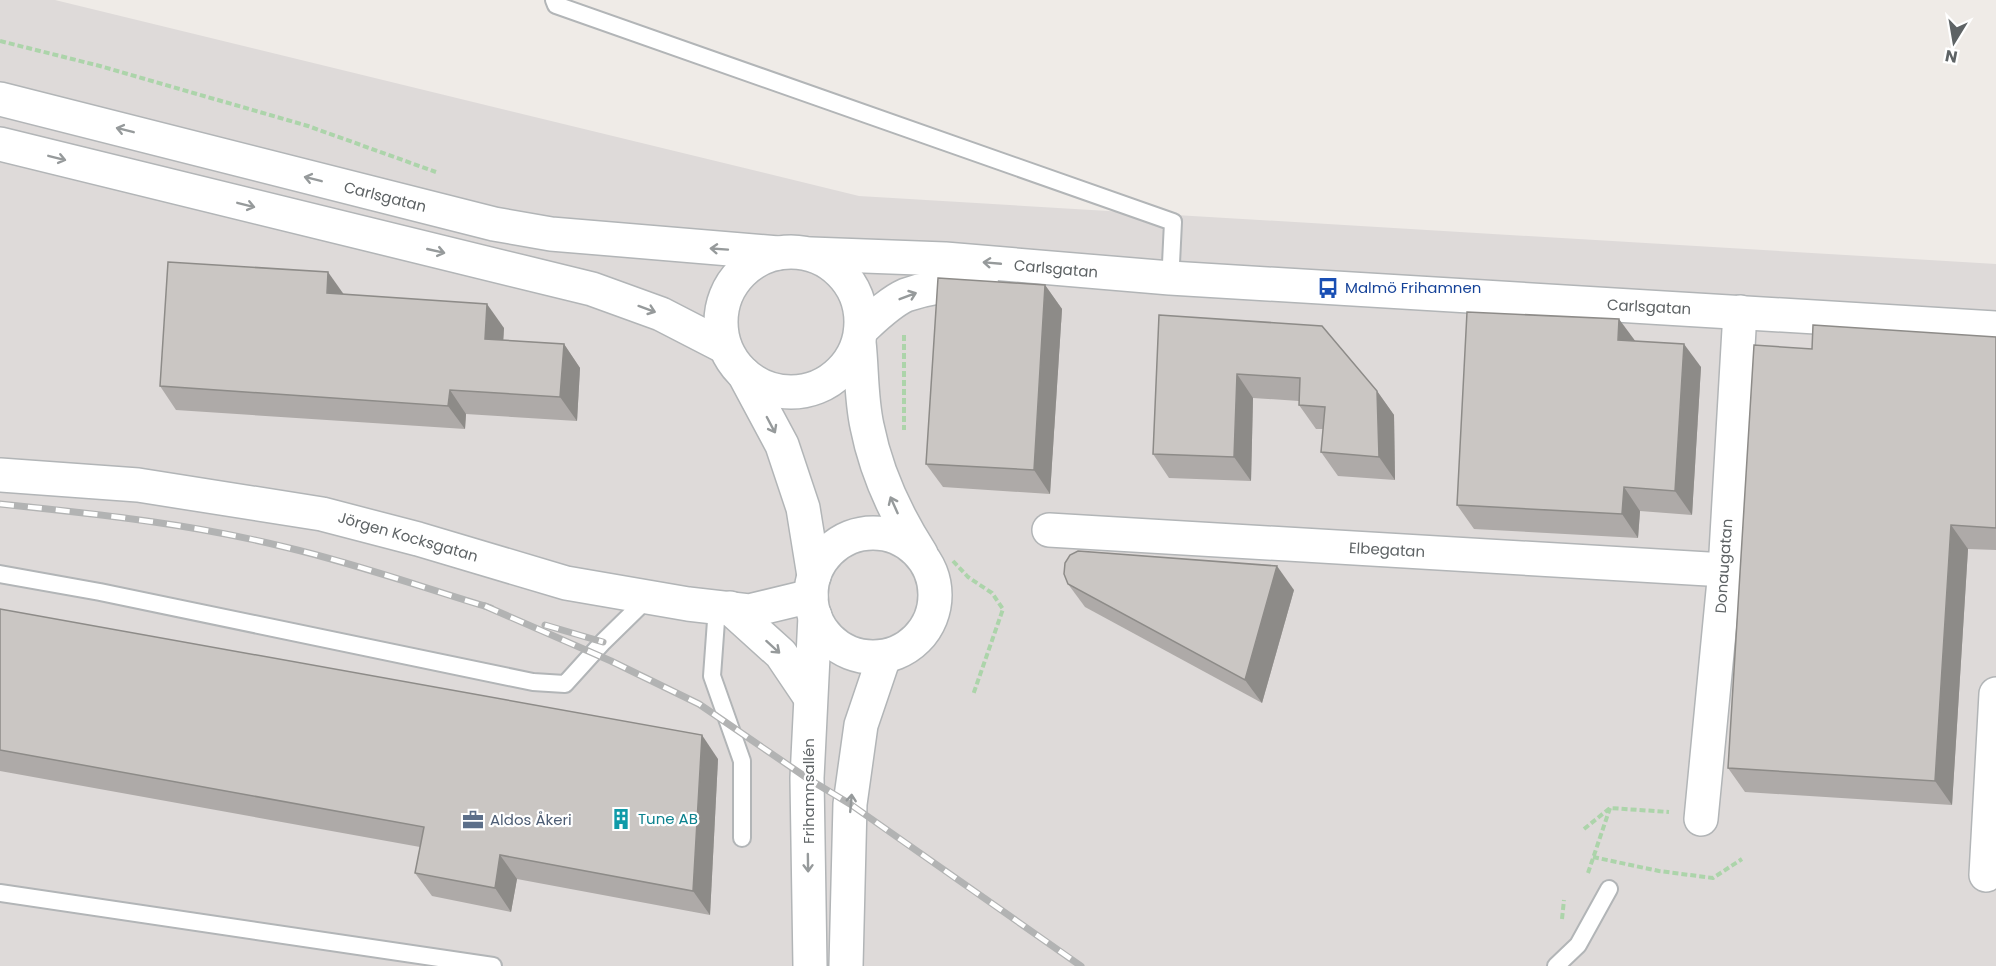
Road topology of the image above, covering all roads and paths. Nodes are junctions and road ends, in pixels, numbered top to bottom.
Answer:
1 (554, 0) edge
2 (0, 41) edge
3 (0, 99) edge
4 (0, 144) edge
5 (437, 173) dead end
6 (778, 253) junction
7 (811, 254) junction
8 (1169, 286) junction
9 (1740, 312) junction
10 (1996, 328) edge
11 (860, 336) junction
12 (725, 347) junction
13 (904, 364) dead end
14 (744, 374) junction
15 (904, 432) dead end
16 (0, 475) edge
17 (1049, 530) dead end
18 (936, 556) junction
19 (1725, 570) junction
20 (0, 574) edge
21 (813, 596) junction
22 (649, 597) junction
23 (723, 608) junction
24 (884, 657) junction
25 (1996, 694) edge
26 (973, 695) dead end
27 (810, 697) junction
28 (1610, 808) junction
29 (1701, 819) joint
30 (1584, 829) dead end
31 (742, 838) dead end
32 (1593, 858) junction
33 (1742, 859) dead end
34 (1986, 875) dead end
35 (1585, 882) dead end
36 (1609, 889) dead end
37 (0, 893) edge
38 (1564, 900) dead end
39 (1569, 912) dead end
40 (1562, 920) junction
41 (1556, 927) dead end
42 (493, 966) edge
43 (810, 966) edge
44 (846, 966) edge
45 (1556, 966) edge

1 - 8 lane
2 - 5 path
6 -> 3 street, Carlsgatan
4 -> 12 street
6 - 7 street
6 - 12 street
8 -> 7 street, Carlsgatan
7 - 11 street
8 - 9 street, Carlsgatan
11 -> 8 street, Carlsgatan
9 - 10 street, Carlsgatan
9 - 19 street, Donaugatan
11 - 14 street
18 -> 11 street
12 - 14 street
13 - 15 path
14 -> 21 street, Frihamnsallén
16 - 22 street, Jörgen Kocksgatan
17 - 19 street, Elbegatan
18 - 21 street
18 - 24 street
18 - 26 path
19 - 29 street, Donaugatan
20 - 22 lane
21 - 23 street, Jörgen Kocksgatan
21 - 24 street
21 - 27 street, Frihamnsallén
22 - 23 street, Jörgen Kocksgatan
23 -> 27 street
23 - 31 lane
44 -> 24 street
25 - 34 street
27 -> 43 street, Frihamnsallén
28 - 29 path
28 - 30 path
28 - 32 path
32 - 33 path
32 - 35 path
36 - 45 lane
37 - 42 lane
38 - 40 path
39 - 40 path
40 - 41 path

